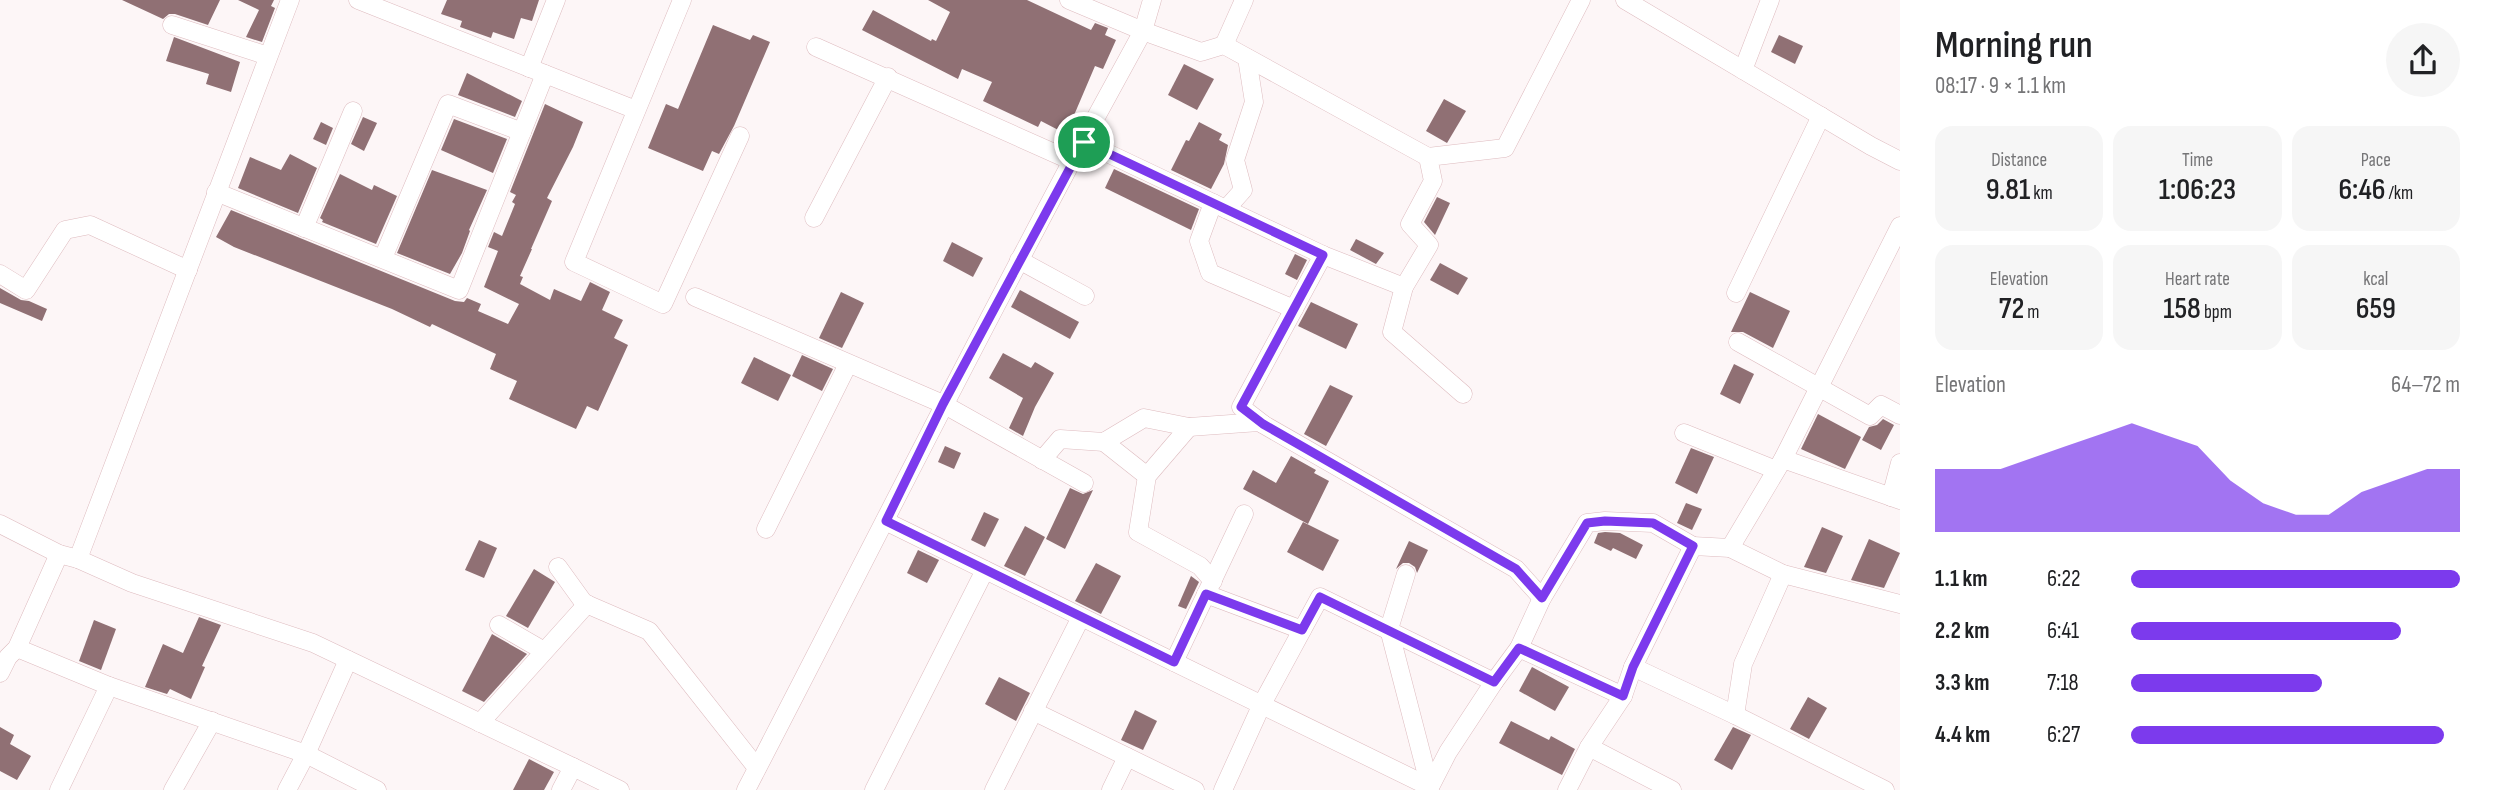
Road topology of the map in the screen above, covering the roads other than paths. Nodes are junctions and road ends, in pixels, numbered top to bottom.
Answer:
1 (290, 0) edge
2 (358, 0) edge
3 (556, 0) edge
4 (682, 0) edge
5 (1069, 0) edge
6 (1152, 0) edge
7 (1244, 0) edge
8 (1581, 0) edge
9 (1625, 0) edge
10 (1770, 0) edge
11 (172, 25) dead end
12 (1143, 31) junction
13 (1224, 45) junction
14 (816, 47) dead end
15 (268, 56) junction
16 (1247, 58) junction
17 (1743, 70) junction
18 (537, 71) junction
19 (888, 78) junction
20 (636, 110) junction
21 (353, 111) dead end
22 (1821, 116) junction
23 (522, 132) junction
24 (740, 136) dead end
25 (1084, 142) junction
26 (1428, 157) junction
27 (1072, 161) junction
28 (1900, 161) edge
29 (216, 192) junction
30 (1220, 206) junction
31 (814, 218) dead end
32 (1900, 226) edge
33 (304, 228) junction
34 (1323, 255) junction
35 (383, 258) junction
36 (1019, 260) junction
37 (188, 270) junction
38 (0, 274) edge
39 (1404, 287) junction
40 (1736, 293) dead end
41 (695, 296) dead end
42 (1085, 296) dead end
43 (1294, 309) junction
44 (1738, 342) dead end
45 (848, 364) junction
46 (1819, 388) junction
47 (1464, 394) dead end
48 (943, 404) junction
49 (1900, 415) edge
50 (1263, 424) junction
51 (1189, 427) junction
52 (1684, 433) dead end
53 (1104, 442) junction
54 (1042, 460) junction
55 (1900, 463) edge
56 (1780, 464) junction
57 (1147, 476) junction
58 (1084, 483) dead end
59 (1895, 499) edge
60 (1244, 514) dead end
61 (886, 521) junction
62 (0, 524) edge
63 (766, 529) dead end
64 (1693, 546) junction
65 (1730, 548) junction
66 (59, 554) junction
67 (78, 559) junction
68 (558, 568) dead end
69 (985, 570) junction
70 (1406, 574) dead end
71 (1783, 574) junction
72 (1209, 588) junction
73 (1542, 598) junction
74 (587, 604) junction
75 (1900, 604) edge
76 (1081, 617) junction
77 (499, 625) dead end
78 (1389, 629) junction
79 (1302, 630) junction
80 (17, 648) junction
81 (1519, 648) junction
82 (544, 651) junction
83 (348, 660) junction
84 (1174, 662) junction
85 (1633, 667) junction
86 (0, 673) edge
87 (1494, 682) junction
88 (109, 686) junction
89 (1623, 696) junction
90 (1262, 704) junction
91 (1034, 711) junction
92 (1735, 715) junction
93 (212, 721) junction
94 (480, 723) junction
95 (1599, 732) junction
96 (1589, 747) junction
97 (306, 754) junction
98 (1127, 757) junction
99 (573, 767) junction
100 (757, 768) junction
101 (1630, 768) junction
102 (1846, 782) edge
103 (1432, 789) edge
104 (59, 790) edge
105 (173, 790) edge
106 (287, 790) edge
107 (377, 790) edge
108 (561, 790) edge
109 (620, 790) edge
110 (746, 790) edge
111 (874, 790) edge
112 (994, 790) edge
113 (1111, 790) edge
114 (1195, 790) edge
115 (1223, 790) edge
116 (1567, 790) edge
117 (1672, 790) edge
118 (1885, 790) edge

1 - 15 street
2 - 18 street
3 - 18 street
4 - 20 street
5 - 12 street
6 - 12 street
7 - 13 street
8 - 26 street
9 - 17 street
10 - 17 street
11 - 15 street
12 - 13 street
12 - 25 street
13 - 16 street
14 - 19 street
15 - 29 street
16 - 26 street
16 - 30 street
17 - 22 street
18 - 20 street
18 - 23 street
19 - 27 street
19 - 31 street
20 - 24 street
21 - 33 street
22 - 28 street
22 - 40 street
23 - 35 street
23 - 35 street
25 - 27 street
25 - 30 street
26 - 39 street
27 - 36 street
29 - 33 street
29 - 37 street
30 - 34 street
30 - 43 street
32 - 46 street
33 - 35 street
34 - 39 street
34 - 43 street
36 - 42 street
36 - 48 street
37 - 38 street
37 - 67 street
39 - 47 street
41 - 45 street
43 - 50 street
44 - 46 street
45 - 48 street
45 - 63 street
46 - 49 street
46 - 56 street
48 - 54 street
48 - 61 street
50 - 51 street
50 - 73 street
51 - 53 street
51 - 57 street
52 - 56 street
53 - 54 street
53 - 57 street
54 - 58 street
55 - 59 street
56 - 59 street
56 - 65 street
57 - 72 street
60 - 72 street
61 - 69 street
61 - 100 street
62 - 66 street
64 - 65 street
64 - 73 street
64 - 85 street
65 - 71 street
66 - 67 street
66 - 80 street
67 - 83 street
68 - 74 street
69 - 76 street
69 - 111 street
70 - 78 street
71 - 75 street
71 - 92 street
72 - 79 street
72 - 84 street
73 - 81 street
74 - 82 street
74 - 100 street
76 - 84 street
76 - 91 street
77 - 82 street
78 - 79 street
78 - 87 street
78 - 103 street
79 - 90 street
80 - 86 street
80 - 88 street
81 - 87 street
81 - 89 street
82 - 94 street
83 - 94 street
83 - 97 street
84 - 90 street
85 - 89 street
85 - 92 street
87 - 103 street
88 - 93 street
88 - 104 street
89 - 95 street
90 - 103 street
90 - 115 street
91 - 98 street
91 - 112 street
92 - 102 street
93 - 97 street
93 - 105 street
94 - 99 street
95 - 96 street
95 - 101 street
96 - 101 street
96 - 116 street
97 - 106 street
97 - 107 street
98 - 113 street
98 - 114 street
99 - 108 street
99 - 109 street
100 - 110 street
101 - 117 street
102 - 118 street

